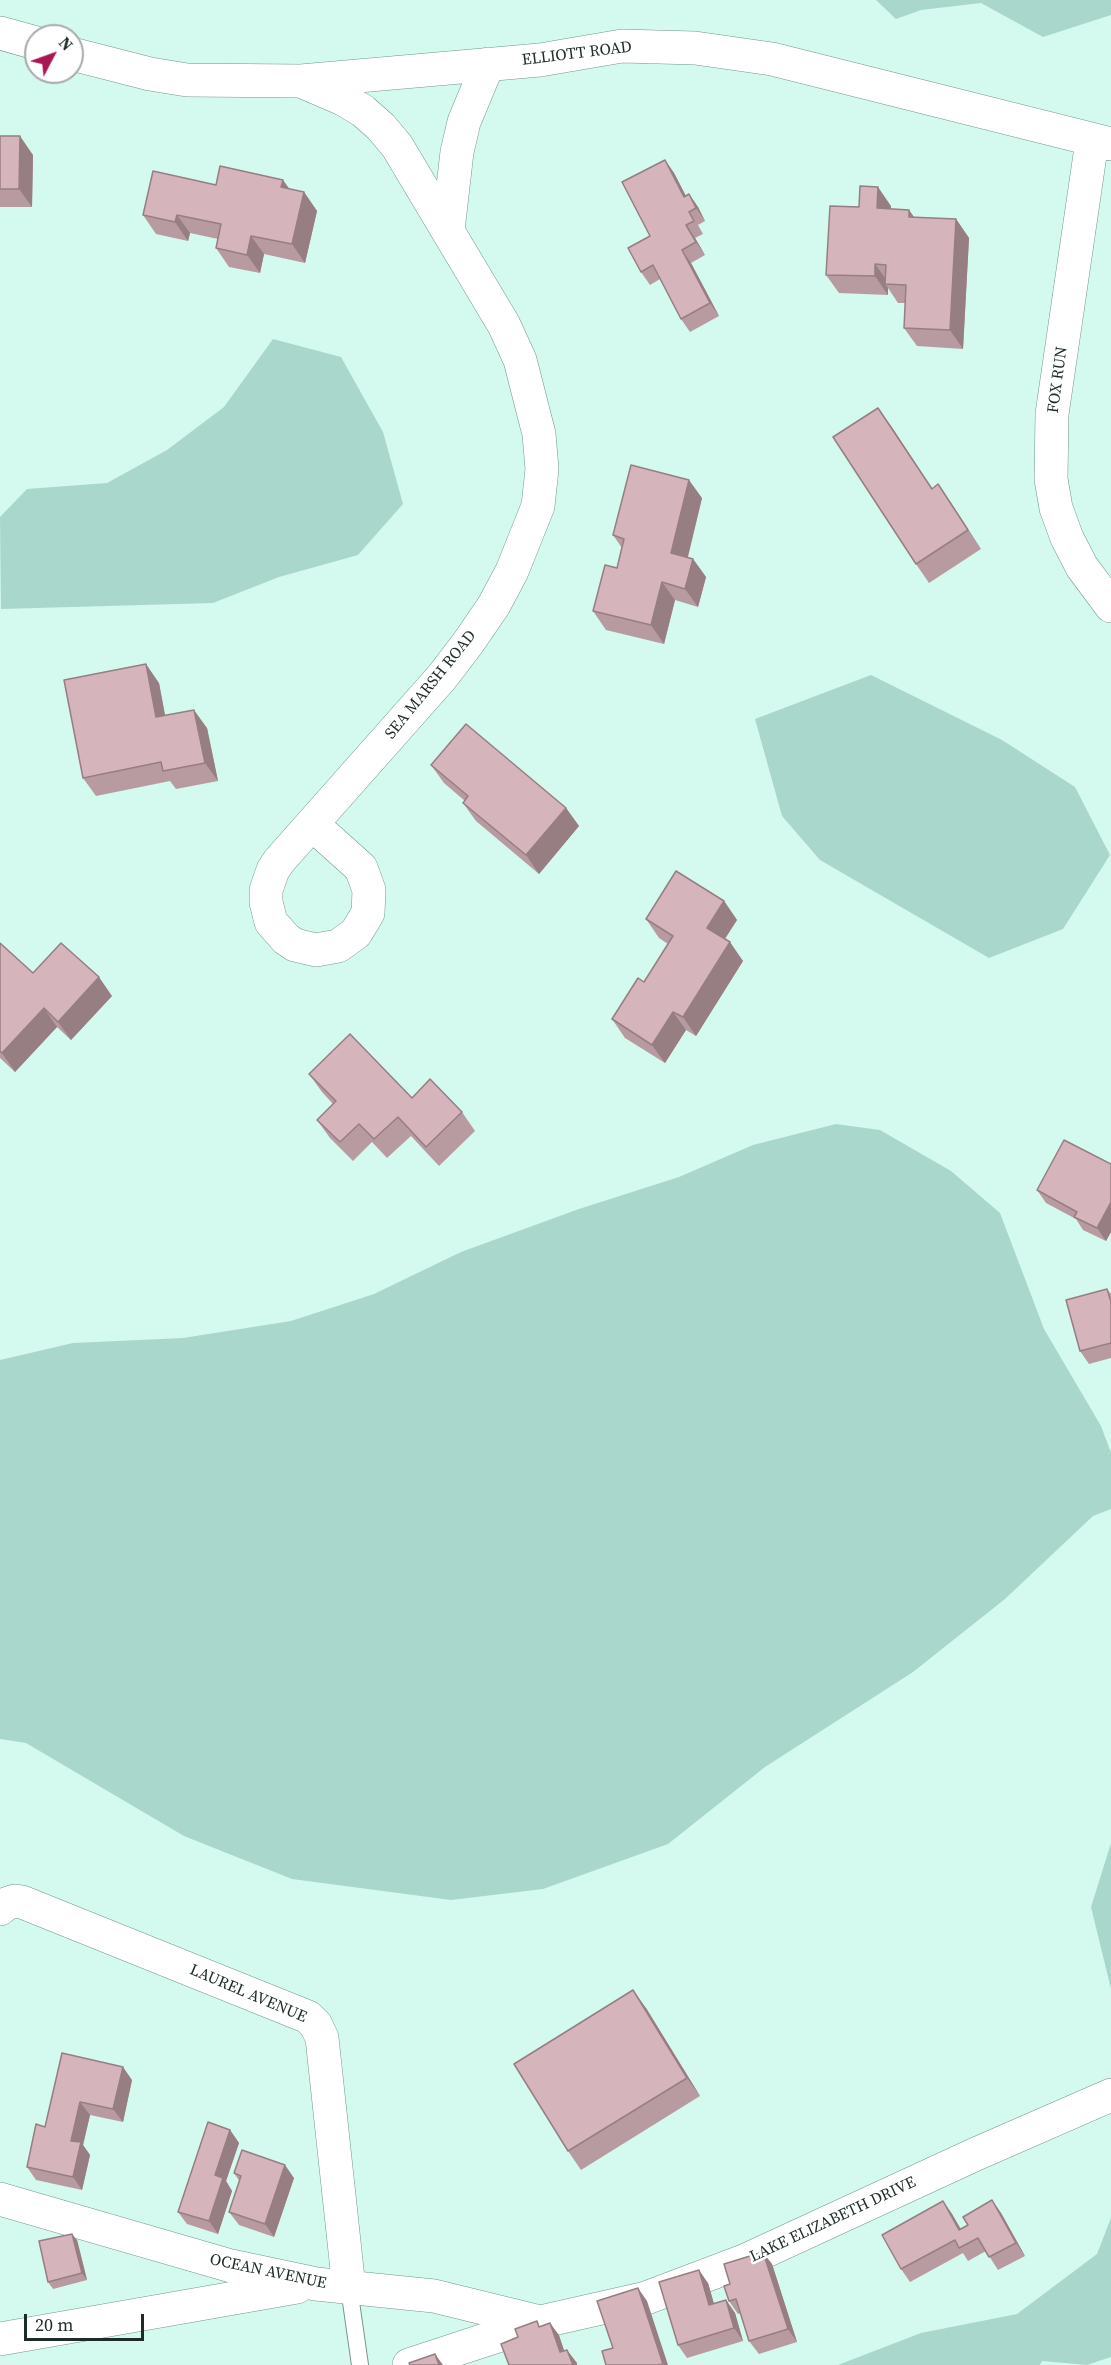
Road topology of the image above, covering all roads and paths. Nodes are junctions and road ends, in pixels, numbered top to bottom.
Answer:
1 (0, 33) edge
2 (24, 40) edge
3 (84, 57) edge
4 (488, 64) junction
5 (301, 81) junction
6 (1102, 143) edge
7 (448, 230) junction
8 (1111, 606) edge
9 (312, 824) dead end
10 (0, 1910) edge
11 (1111, 2095) edge
12 (0, 2199) edge
13 (315, 2284) junction
14 (349, 2288) junction
15 (540, 2322) junction
16 (0, 2339) edge
17 (360, 2365) edge
18 (409, 2365) edge

1 - 2 street
3 - 5 street, ELLIOTT ROAD
4 - 5 street, ELLIOTT ROAD
4 - 6 street, ELLIOTT ROAD
4 - 7 street
5 - 7 street, SEA MARSH ROAD
6 - 8 street, FOX RUN
7 - 9 street, SEA MARSH ROAD
10 - 14 street, LAUREL AVENUE
11 - 15 street, LAKE ELIZABETH DRIVE
12 - 13 street, OCEAN AVENUE
13 - 14 street, OCEAN AVENUE
13 - 16 street
14 - 15 street, OCEAN AVENUE
14 - 17 lane
15 - 18 street, LAKE ELIZABETH DRIVE

